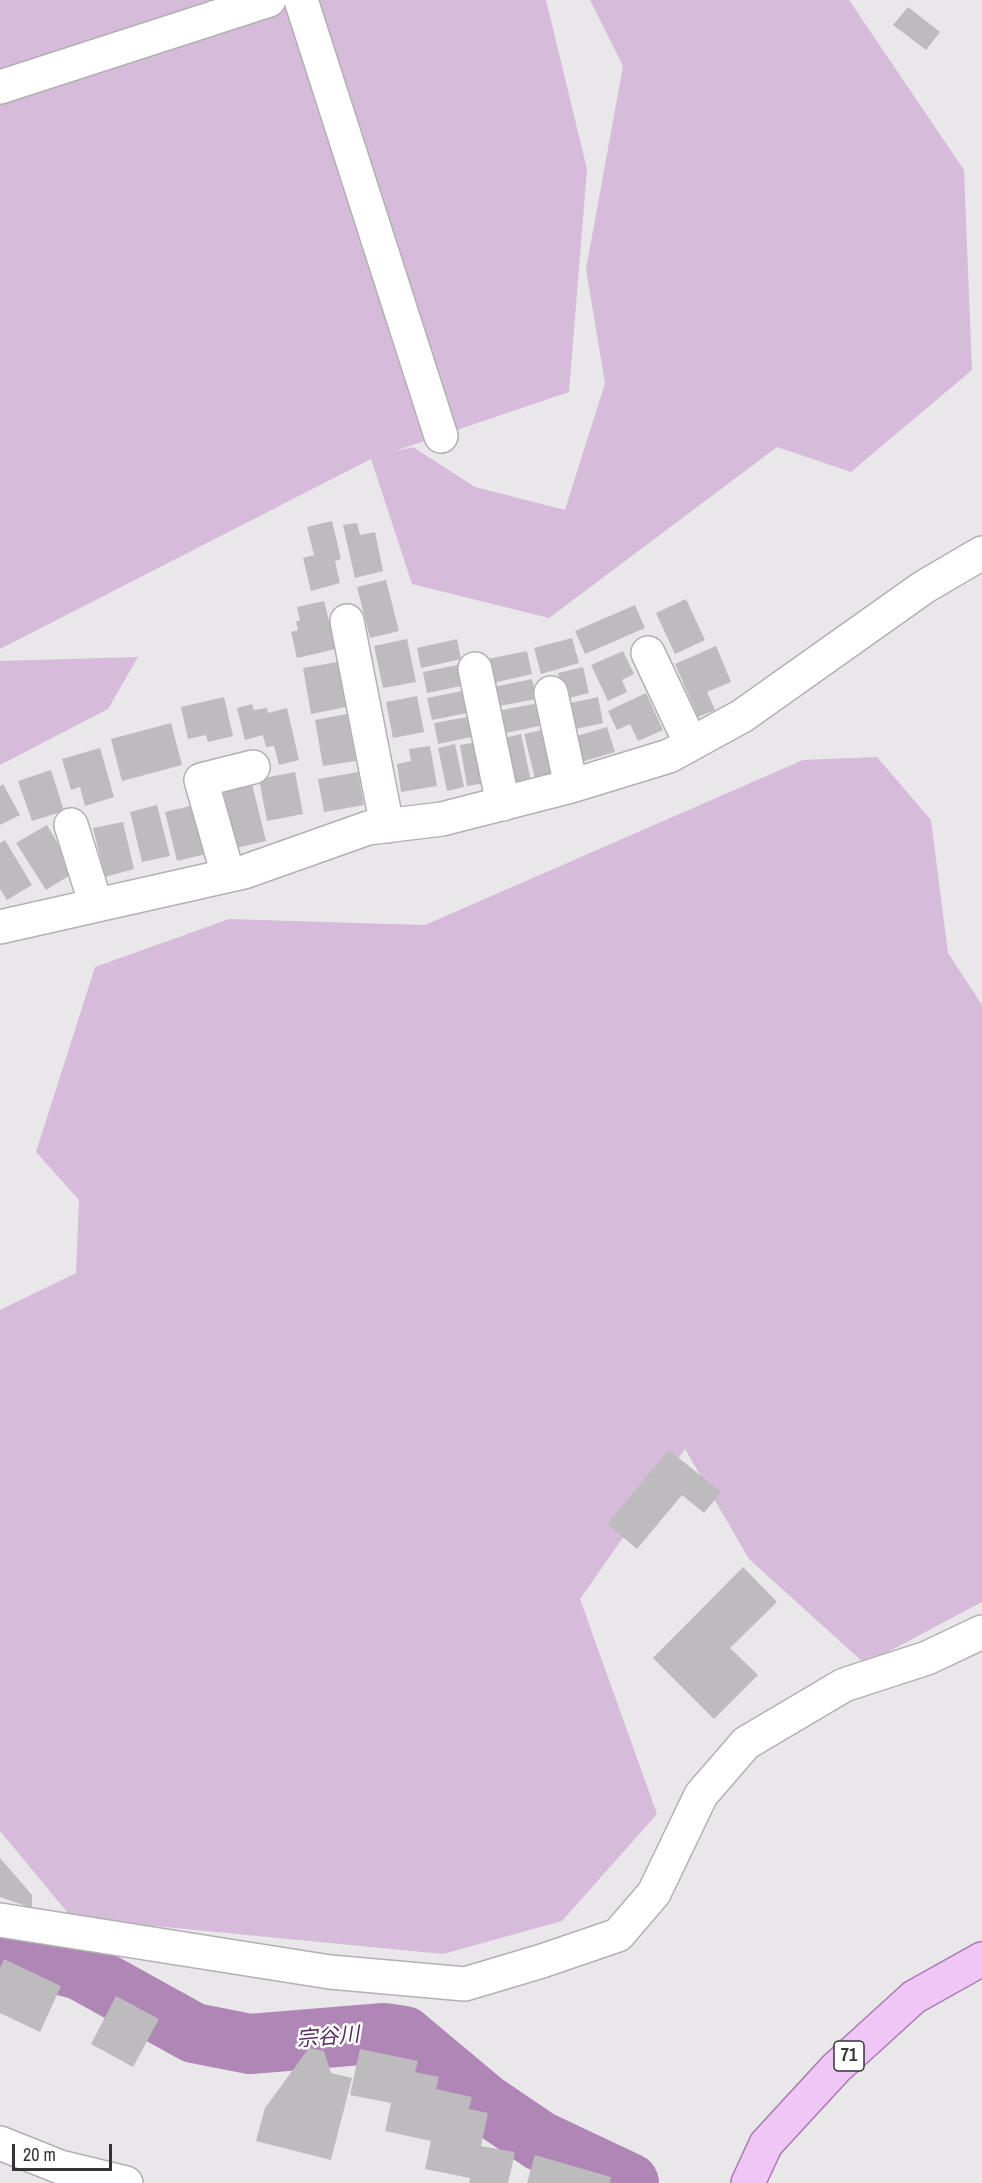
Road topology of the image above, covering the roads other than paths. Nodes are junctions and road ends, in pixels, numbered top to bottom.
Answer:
1 (269, 0) edge
2 (301, 0) edge
3 (0, 87) edge
4 (441, 436) dead end
5 (982, 553) edge
6 (347, 621) dead end
7 (648, 653) dead end
8 (475, 669) dead end
9 (551, 693) dead end
10 (691, 744) junction
11 (253, 767) dead end
12 (571, 786) junction
13 (503, 804) junction
14 (71, 825) dead end
15 (387, 826) junction
16 (228, 875) junction
17 (96, 905) junction
18 (0, 927) edge
19 (982, 1632) edge
20 (0, 1920) edge
21 (982, 1959) edge
22 (0, 2143) edge
23 (126, 2183) edge
24 (747, 2183) edge

1 - 3 street
2 - 4 street
5 - 10 street
6 - 15 street
7 - 10 street
8 - 13 street
9 - 12 street
10 - 12 street
11 - 16 street
12 - 13 street
13 - 15 street
14 - 17 street
15 - 16 street
16 - 17 street
17 - 18 street
19 - 20 street
21 - 24 main road, 71
22 - 23 street

